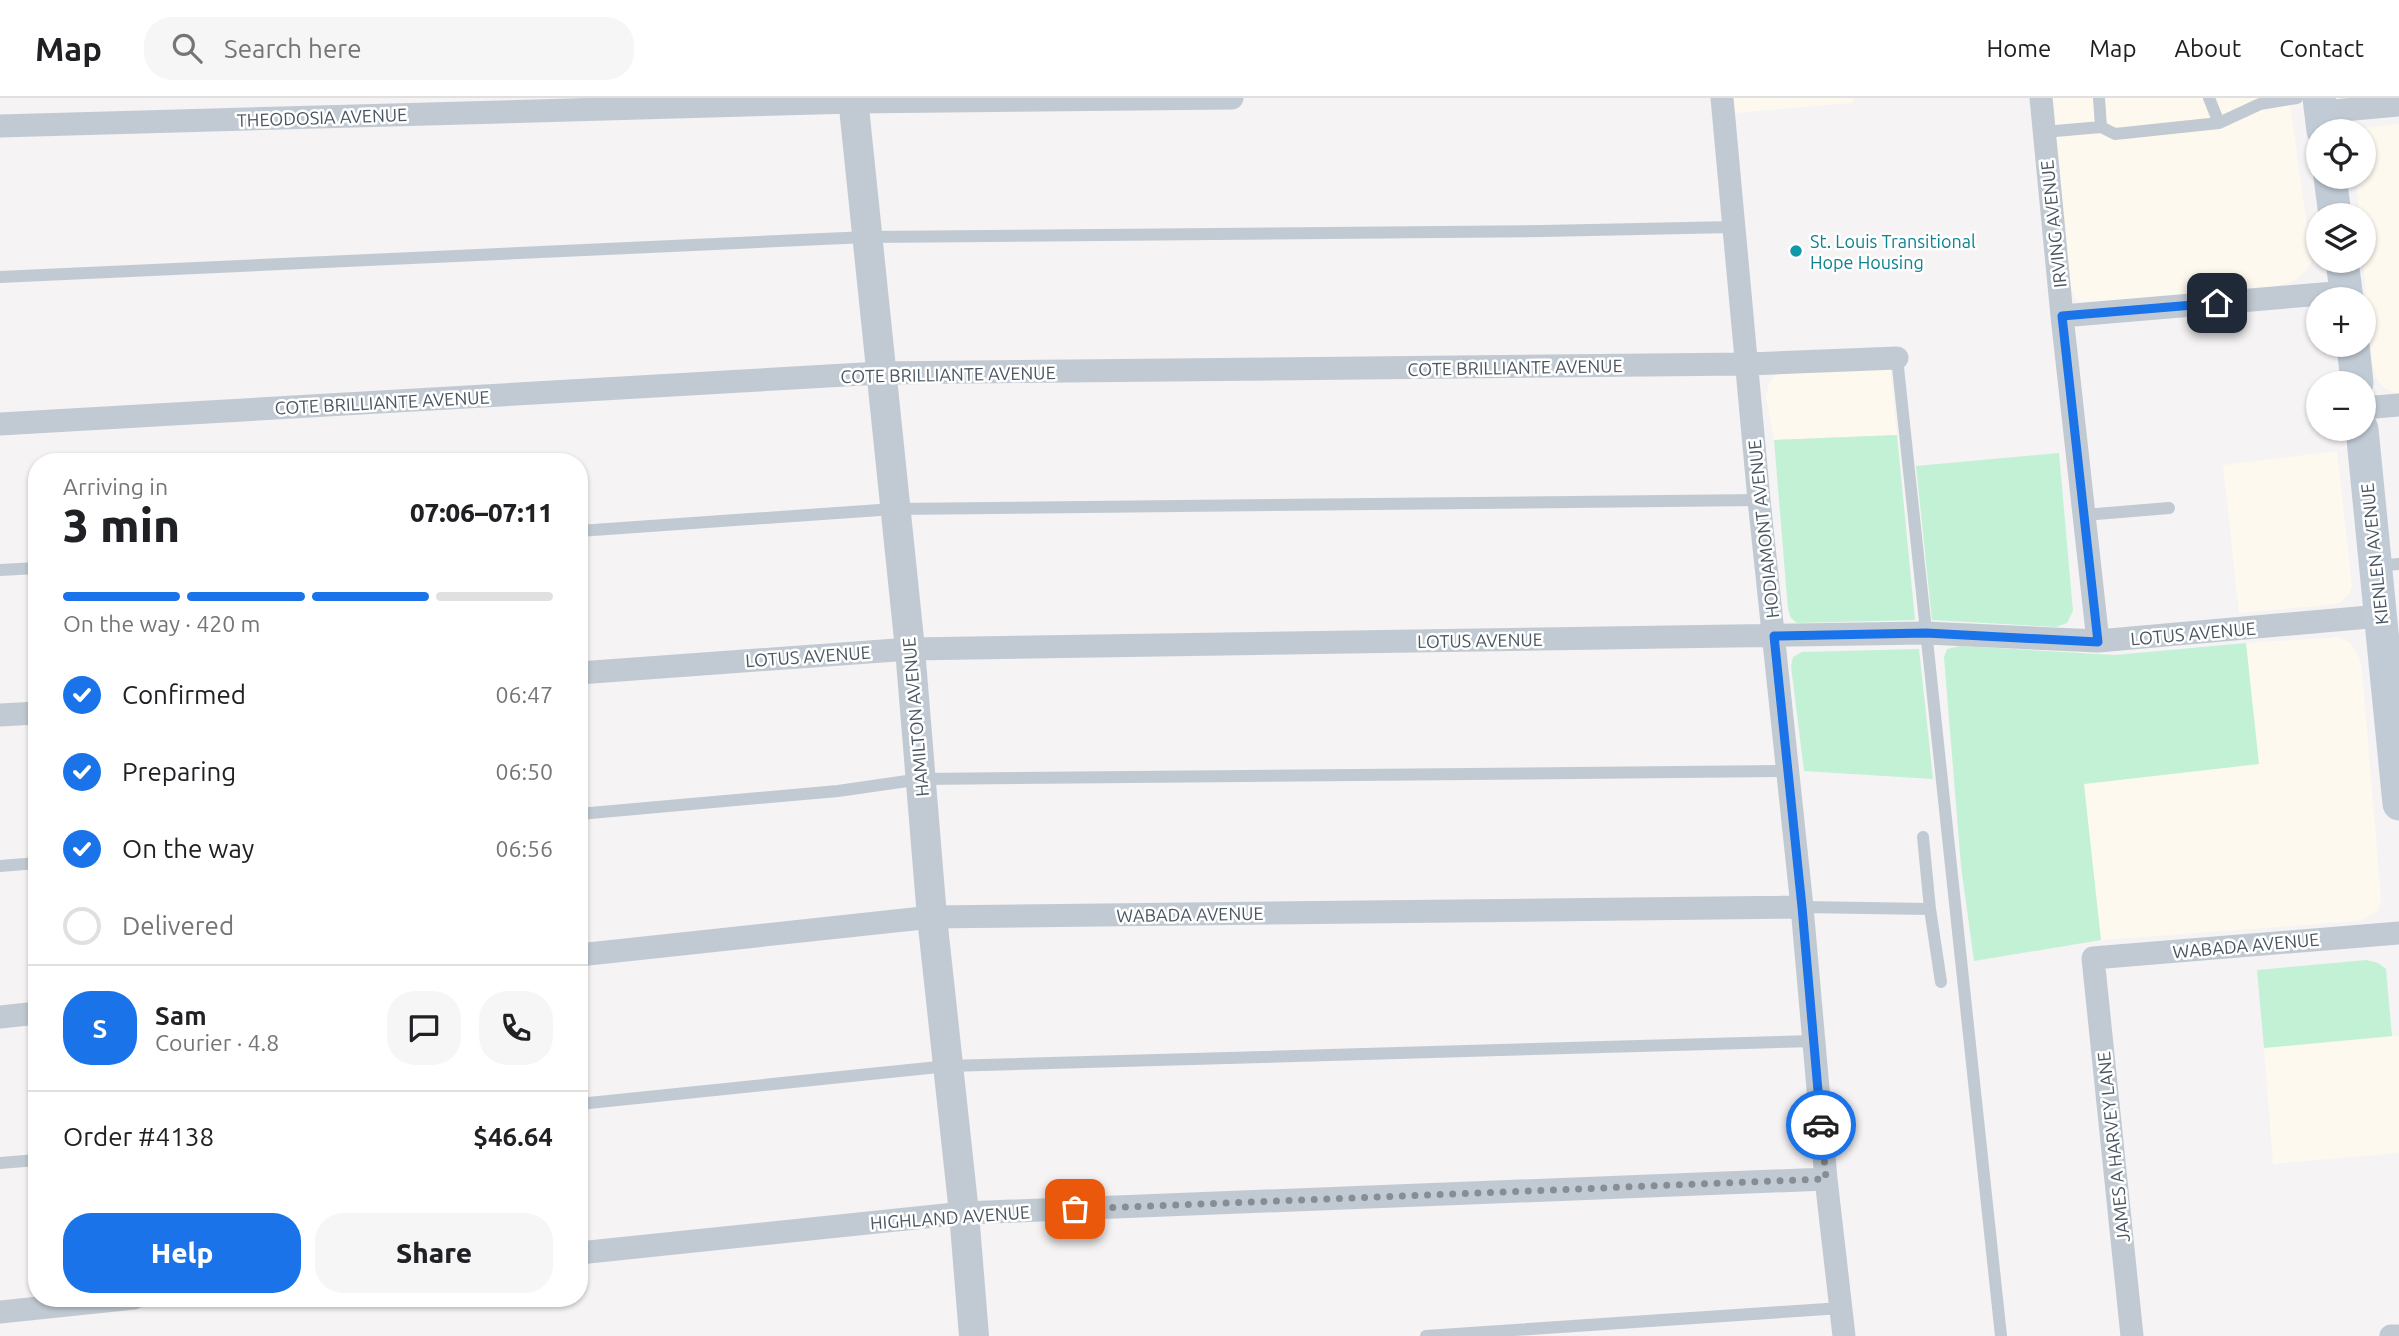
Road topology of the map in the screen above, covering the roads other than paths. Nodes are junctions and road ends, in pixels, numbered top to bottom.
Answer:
1 (1232, 98) edge
2 (1722, 98) edge
3 (2041, 98) edge
4 (2099, 98) edge
5 (2209, 98) edge
6 (853, 100) edge
7 (2260, 101) edge
8 (2399, 104) edge
9 (2315, 110) edge
10 (2219, 123) junction
11 (0, 126) edge
12 (2101, 127) junction
13 (2044, 132) junction
14 (1734, 227) junction
15 (867, 237) junction
16 (0, 277) edge
17 (2345, 284) edge
18 (2062, 316) junction
19 (1897, 358) joint
20 (1748, 364) junction
21 (880, 373) junction
22 (2399, 405) edge
23 (2376, 407) edge
24 (0, 424) edge
25 (2364, 441) edge
26 (1759, 500) junction
27 (2169, 508) dead end
28 (894, 509) junction
29 (2084, 515) junction
30 (588, 530) edge
31 (2387, 565) edge
32 (28, 568) edge
33 (0, 570) edge
34 (2380, 616) junction
35 (1926, 633) junction
36 (1774, 636) junction
37 (2098, 642) junction
38 (909, 649) junction
39 (588, 672) edge
40 (28, 713) edge
41 (0, 715) edge
42 (2395, 720) edge
43 (1788, 771) junction
44 (920, 779) junction
45 (2399, 804) edge
46 (588, 813) edge
47 (1923, 837) dead end
48 (28, 864) edge
49 (0, 866) edge
50 (1802, 907) junction
51 (1930, 909) junction
52 (932, 918) junction
53 (2399, 933) edge
54 (588, 954) edge
55 (2094, 958) joint
56 (1941, 982) dead end
57 (28, 1014) edge
58 (0, 1017) edge
59 (1814, 1041) junction
60 (948, 1066) junction
61 (588, 1103) edge
62 (28, 1161) edge
63 (0, 1163) edge
64 (1826, 1179) junction
65 (964, 1213) junction
66 (588, 1252) edge
67 (48, 1307) edge
68 (1840, 1308) junction
69 (0, 1312) edge
70 (974, 1336) edge
71 (1426, 1336) edge
72 (1844, 1336) edge
73 (2001, 1336) edge
74 (2132, 1336) edge
75 (2390, 1336) edge
76 (2399, 1336) edge

1 - 6 street, THEODOSIA AVENUE
2 - 14 street, HODIAMONT AVENUE
3 - 13 street, IRVING AVENUE
4 - 12 lane
5 - 10 lane
6 - 11 street, THEODOSIA AVENUE
6 - 15 street, HAMILTON AVENUE
7 - 9 lane
7 - 10 lane
8 - 9 street
10 - 12 lane
12 - 13 lane
13 - 18 street, IRVING AVENUE
14 - 15 lane
14 - 20 street, HODIAMONT AVENUE
15 - 16 lane
15 - 21 street, HAMILTON AVENUE
17 - 18 street
18 - 29 street, IRVING AVENUE
19 - 20 street, COTE BRILLIANTE AVENUE
19 - 35 lane
20 - 21 street, COTE BRILLIANTE AVENUE
20 - 26 street, HODIAMONT AVENUE
21 - 24 street, COTE BRILLIANTE AVENUE
21 - 28 street, HAMILTON AVENUE
22 - 23 street
25 - 31 main road, KIENLEN AVENUE
26 - 28 lane
26 - 36 street, HODIAMONT AVENUE
27 - 29 lane
28 - 30 lane
28 - 38 street, HAMILTON AVENUE
29 - 37 street, IRVING AVENUE
31 - 34 main road, KIENLEN AVENUE
32 - 33 lane
34 - 37 street, LOTUS AVENUE
34 - 42 main road, KIENLEN AVENUE
35 - 36 street, LOTUS AVENUE
35 - 37 street, LOTUS AVENUE
35 - 73 lane
36 - 38 street, LOTUS AVENUE
36 - 43 street, HODIAMONT AVENUE
38 - 39 street, LOTUS AVENUE
38 - 44 street, HAMILTON AVENUE
40 - 41 street
42 - 45 main road, KIENLEN AVENUE
43 - 44 lane
43 - 50 street, HODIAMONT AVENUE
44 - 46 lane
44 - 52 street, HAMILTON AVENUE
47 - 51 lane
48 - 49 lane
50 - 51 lane
50 - 52 street, WABADA AVENUE
50 - 59 street, HODIAMONT AVENUE
51 - 56 lane
52 - 54 street, WABADA AVENUE
52 - 60 street, HAMILTON AVENUE
53 - 55 street, WABADA AVENUE
55 - 74 street, JAMES A HARVEY LANE
57 - 58 street
59 - 60 lane
59 - 64 street, HODIAMONT AVENUE
60 - 61 lane
60 - 65 street, HAMILTON AVENUE
62 - 63 lane
64 - 65 street, HIGHLAND AVENUE
64 - 68 street, HODIAMONT AVENUE
65 - 66 street, HIGHLAND AVENUE
65 - 70 street, HAMILTON AVENUE
67 - 69 street
68 - 71 lane
68 - 72 street, HODIAMONT AVENUE
75 - 76 street

